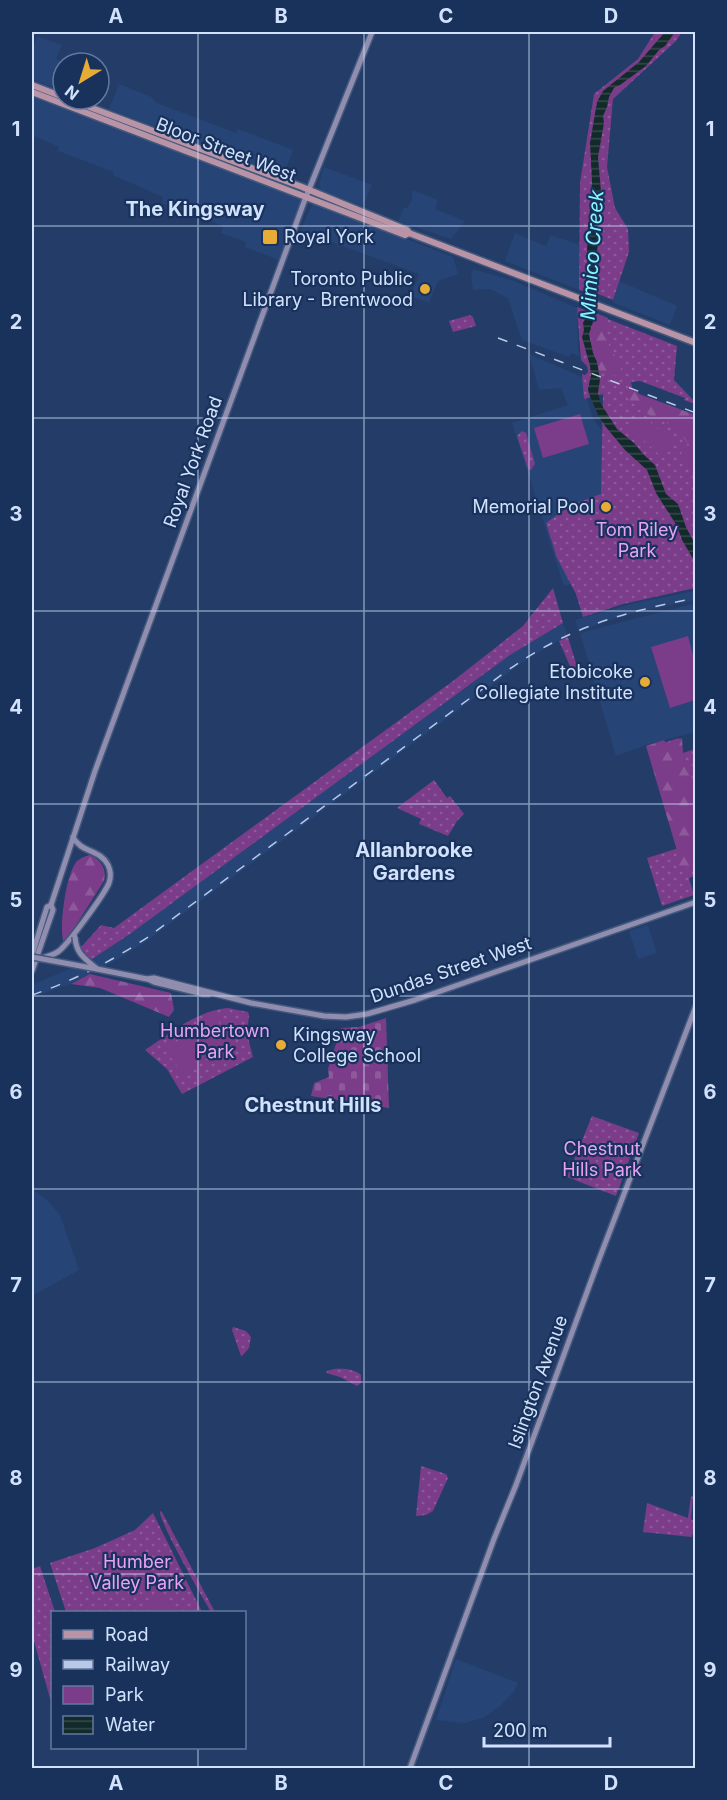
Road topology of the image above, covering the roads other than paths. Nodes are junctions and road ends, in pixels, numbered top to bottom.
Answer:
1 (372, 32) edge
2 (32, 84) edge
3 (32, 92) edge
4 (51, 92) edge
5 (99, 111) edge
6 (308, 193) junction
7 (696, 343) edge
8 (73, 837) junction
9 (83, 848) junction
10 (67, 857) junction
11 (696, 902) edge
12 (51, 905) junction
13 (74, 936) junction
14 (32, 956) edge
15 (42, 958) junction
16 (97, 969) junction
17 (32, 971) edge
18 (696, 1006) edge
19 (410, 1768) edge

1 - 6 main road, Royal York Road
2 - 4 main road
3 - 6 main road, Bloor Street West
5 - 6 main road, Bloor Street West
6 - 7 main road, Bloor Street West
6 - 8 main road, Royal York Road
8 - 9 main road
8 - 10 main road, Royal York Road
9 - 10 main road
9 - 13 main road
10 - 12 main road, Royal York Road
11 - 16 main road, Dundas Street West
12 - 14 main road, Royal York Road
12 - 17 main road, Royal York Road
13 - 15 main road
13 - 16 main road, bridge
14 - 15 main road, Dundas Street West, bridge
15 - 16 main road, Dundas Street West, bridge
18 - 19 main road, Islington Avenue

